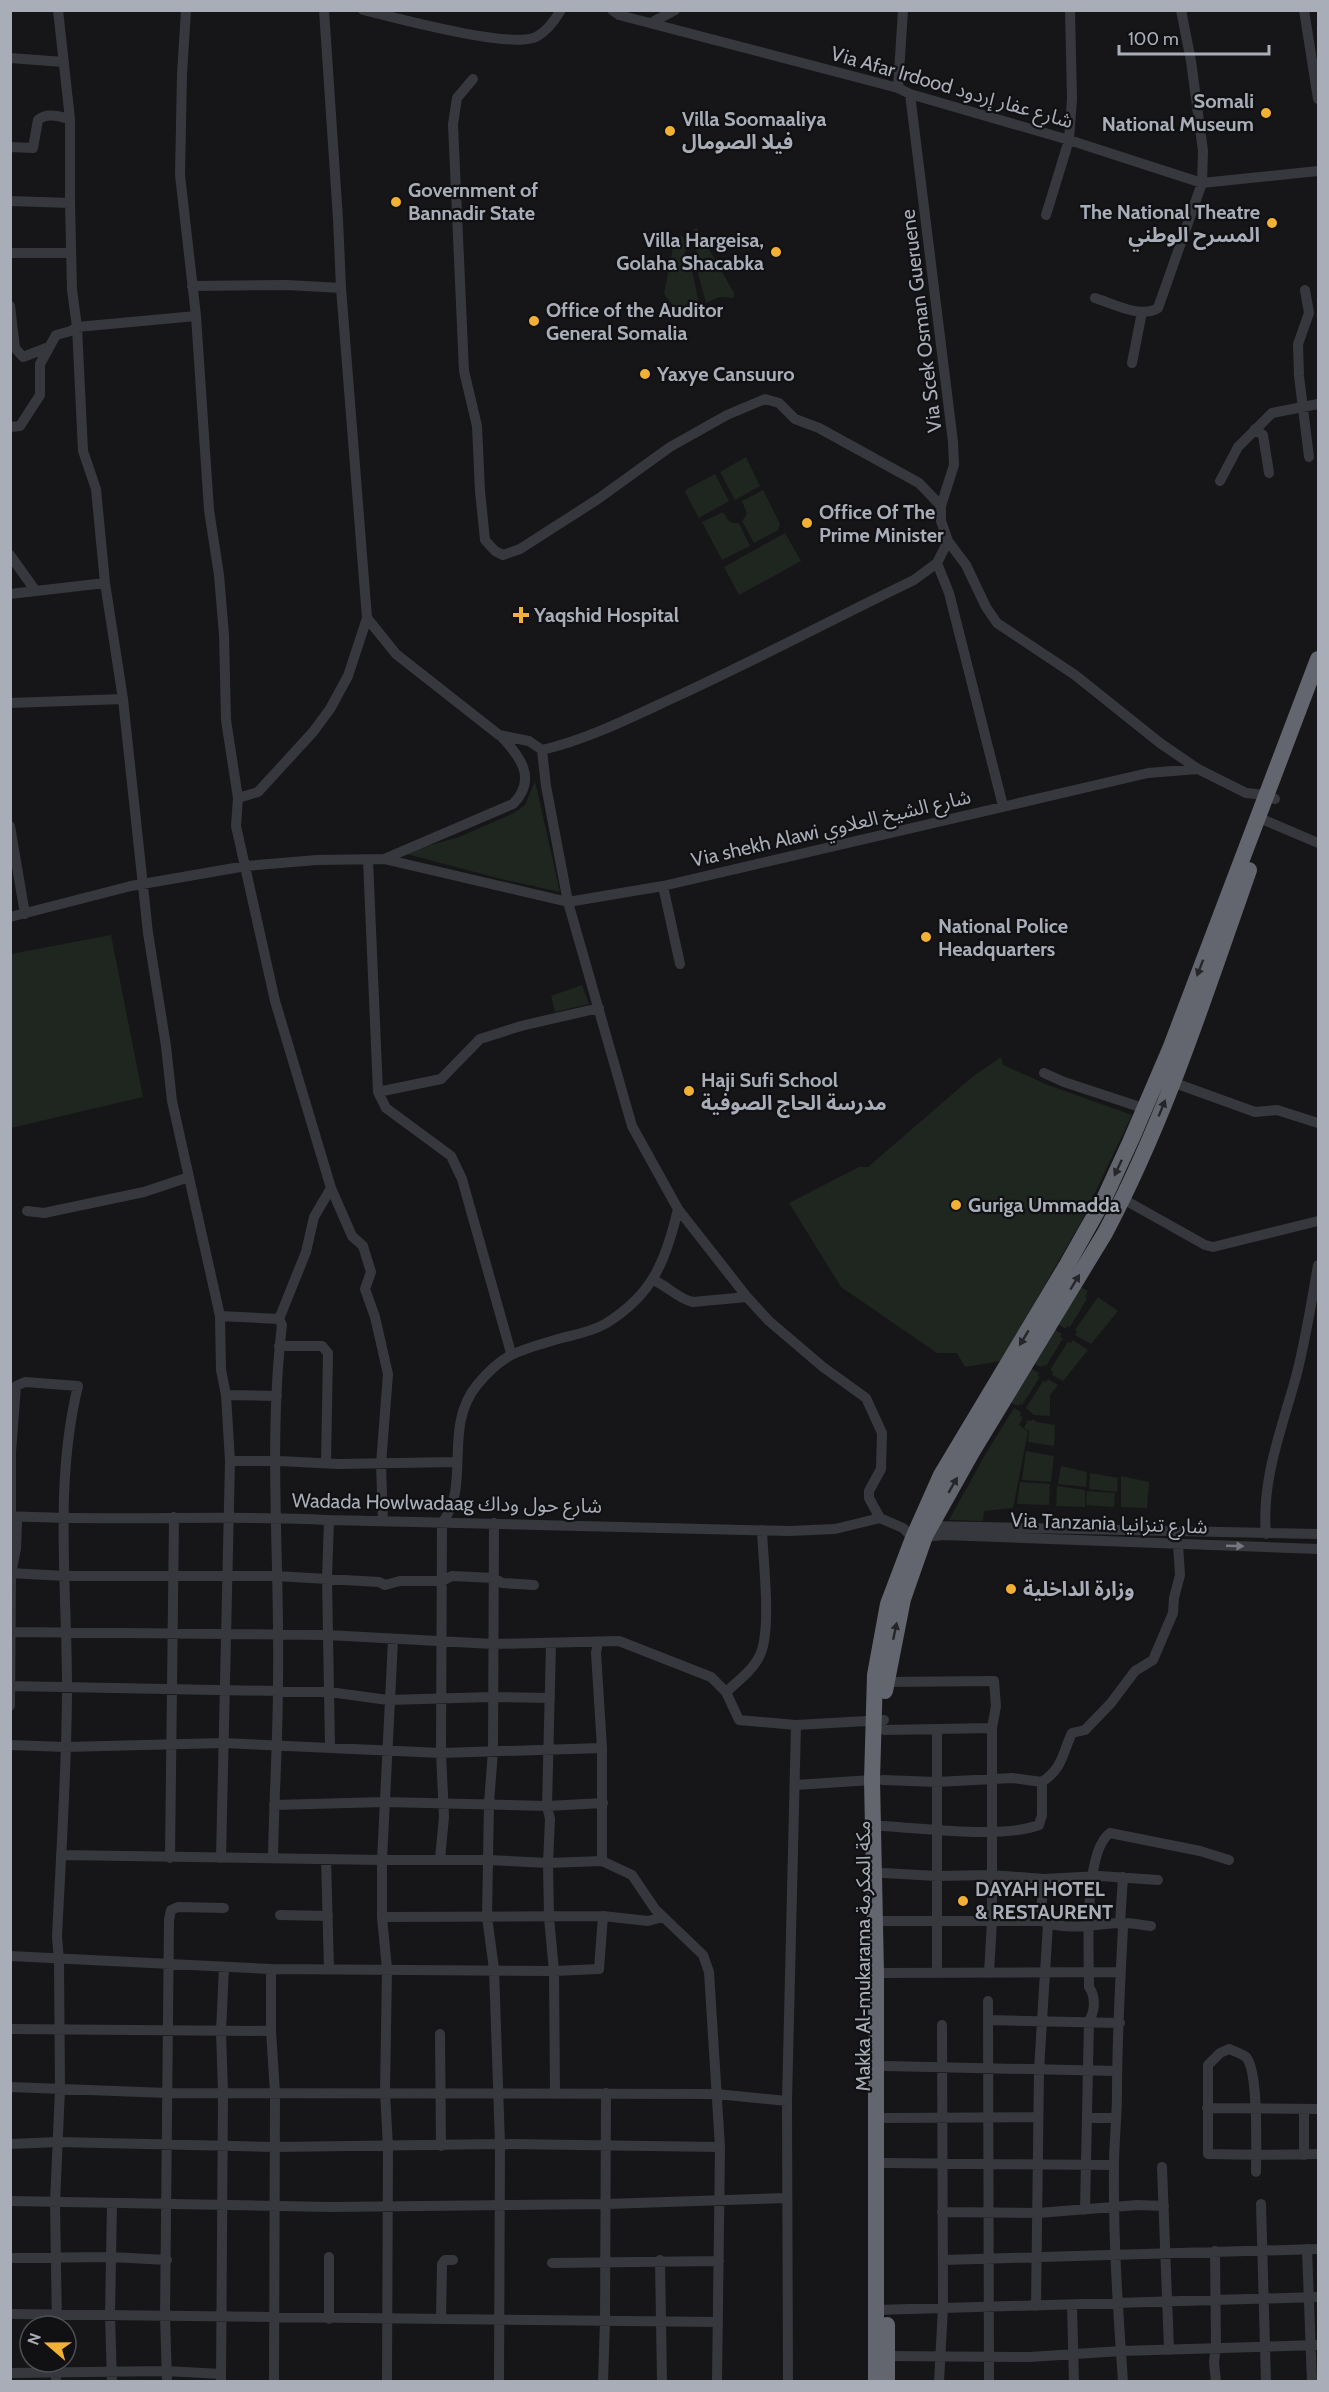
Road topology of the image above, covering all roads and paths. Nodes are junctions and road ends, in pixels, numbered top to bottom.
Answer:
1 (58, 10) edge
2 (186, 10) edge
3 (324, 10) edge
4 (363, 10) edge
5 (561, 10) edge
6 (612, 10) edge
7 (675, 10) edge
8 (903, 10) edge
9 (1070, 10) edge
10 (1181, 10) edge
11 (1304, 10) edge
12 (651, 23) junction
13 (10, 58) edge
14 (64, 62) junction
15 (473, 79) dead end
16 (898, 88) junction
17 (910, 94) junction
18 (1318, 99) edge
19 (70, 119) junction
20 (1069, 140) junction
21 (10, 147) edge
22 (1318, 171) edge
23 (1202, 183) junction
24 (10, 201) edge
25 (70, 203) junction
26 (1046, 214) dead end
27 (10, 253) edge
28 (71, 253) junction
29 (192, 286) junction
30 (341, 288) junction
31 (1305, 290) dead end
32 (1095, 298) dead end
33 (10, 306) edge
34 (1142, 312) junction
35 (196, 316) junction
36 (77, 327) junction
37 (49, 347) junction
38 (23, 357) junction
39 (10, 358) edge
40 (1132, 363) dead end
41 (1318, 404) edge
42 (1301, 407) junction
43 (10, 427) edge
44 (1255, 429) junction
45 (1309, 457) dead end
46 (1269, 473) dead end
47 (1220, 482) dead end
48 (941, 506) junction
49 (948, 541) junction
50 (10, 555) edge
51 (937, 563) junction
52 (105, 583) junction
53 (35, 590) junction
54 (10, 594) edge
55 (367, 618) junction
56 (1317, 674) edge
57 (123, 699) junction
58 (10, 703) edge
59 (499, 735) junction
60 (542, 750) junction
61 (1198, 769) junction
62 (238, 798) junction
63 (1003, 806) junction
64 (1266, 809) junction
65 (10, 826) edge
66 (1318, 843) edge
67 (384, 859) junction
68 (368, 860) junction
69 (246, 866) junction
70 (144, 884) junction
71 (663, 886) junction
72 (568, 902) junction
73 (25, 914) junction
74 (10, 917) edge
75 (680, 964) dead end
76 (598, 1008) junction
77 (1044, 1073) dead end
78 (1172, 1082) junction
79 (378, 1092) junction
80 (1143, 1108) junction
81 (1318, 1123) edge
82 (1131, 1140) junction
83 (1148, 1142) junction
84 (189, 1177) junction
85 (331, 1188) junction
86 (1123, 1199) junction
87 (678, 1209) junction
88 (27, 1211) dead end
89 (1318, 1221) edge
90 (1318, 1264) edge
91 (653, 1280) junction
92 (747, 1297) junction
93 (220, 1316) junction
94 (279, 1319) junction
95 (279, 1346) junction
96 (511, 1353) junction
97 (1000, 1392) junction
98 (226, 1395) junction
99 (277, 1396) junction
100 (230, 1461) junction
101 (276, 1461) junction
102 (456, 1462) junction
103 (326, 1463) junction
104 (381, 1464) junction
105 (11, 1516) edge
106 (174, 1517) junction
107 (228, 1517) junction
108 (275, 1517) junction
109 (880, 1518) junction
110 (65, 1519) junction
111 (329, 1520) junction
112 (383, 1521) junction
113 (442, 1523) junction
114 (494, 1523) junction
115 (762, 1530) junction
116 (918, 1531) junction
117 (1205, 1532) junction
118 (1266, 1534) junction
119 (1318, 1534) edge
120 (1178, 1544) junction
121 (1204, 1544) junction
122 (1318, 1549) edge
123 (11, 1573) edge
124 (174, 1575) junction
125 (228, 1575) junction
126 (65, 1576) junction
127 (276, 1576) junction
128 (327, 1578) junction
129 (494, 1578) junction
130 (442, 1581) junction
131 (534, 1585) dead end
132 (11, 1632) edge
133 (66, 1632) junction
134 (226, 1632) junction
135 (171, 1634) junction
136 (277, 1634) junction
137 (327, 1635) junction
138 (393, 1640) junction
139 (598, 1641) junction
140 (442, 1642) junction
141 (493, 1644) junction
142 (551, 1644) junction
143 (885, 1682) junction
144 (11, 1686) edge
145 (67, 1689) junction
146 (171, 1689) junction
147 (226, 1689) junction
148 (278, 1692) junction
149 (329, 1692) junction
150 (726, 1692) junction
151 (492, 1697) junction
152 (550, 1698) junction
153 (388, 1700) junction
154 (441, 1700) junction
155 (10, 1706) edge
156 (880, 1723) junction
157 (796, 1725) junction
158 (992, 1728) junction
159 (937, 1729) junction
160 (171, 1743) junction
161 (224, 1743) junction
162 (10, 1745) edge
163 (276, 1745) junction
164 (65, 1747) junction
165 (330, 1747) junction
166 (602, 1748) junction
167 (386, 1751) junction
168 (493, 1751) junction
169 (550, 1751) junction
170 (441, 1753) junction
171 (878, 1780) junction
172 (991, 1780) junction
173 (937, 1782) junction
174 (1041, 1782) junction
175 (795, 1785) junction
176 (384, 1802) junction
177 (489, 1803) junction
178 (603, 1803) junction
179 (442, 1804) junction
180 (274, 1805) junction
181 (548, 1806) junction
182 (882, 1826) junction
183 (937, 1829) junction
184 (991, 1831) junction
185 (61, 1855) junction
186 (170, 1858) junction
187 (221, 1858) junction
188 (273, 1858) junction
189 (326, 1859) junction
190 (440, 1859) junction
191 (382, 1860) junction
192 (488, 1860) junction
193 (1229, 1860) dead end
194 (602, 1861) junction
195 (548, 1863) junction
196 (883, 1874) junction
197 (991, 1875) junction
198 (937, 1876) junction
199 (1123, 1877) junction
200 (1090, 1878) junction
201 (1044, 1879) junction
202 (1158, 1880) dead end
203 (224, 1908) dead end
204 (280, 1915) dead end
205 (328, 1916) junction
206 (603, 1916) junction
207 (382, 1917) junction
208 (487, 1917) junction
209 (663, 1917) junction
210 (549, 1918) junction
211 (937, 1920) junction
212 (884, 1921) junction
213 (992, 1921) junction
214 (1120, 1923) junction
215 (1048, 1924) junction
216 (1151, 1926) dead end
217 (1090, 1927) junction
218 (10, 1956) edge
219 (59, 1960) junction
220 (169, 1964) junction
221 (224, 1967) junction
222 (271, 1969) junction
223 (387, 1969) junction
224 (494, 1969) junction
225 (329, 1970) junction
226 (554, 1971) junction
227 (1089, 1971) junction
228 (937, 1972) junction
229 (1120, 1972) junction
230 (880, 1973) junction
231 (989, 1973) junction
232 (1045, 1973) junction
233 (988, 2001) dead end
234 (988, 2020) junction
235 (1089, 2021) junction
236 (1041, 2022) junction
237 (1120, 2023) junction
238 (942, 2025) dead end
239 (10, 2029) edge
240 (59, 2030) junction
241 (167, 2030) junction
242 (271, 2031) junction
243 (221, 2032) junction
244 (440, 2034) dead end
245 (885, 2066) junction
246 (942, 2068) junction
247 (989, 2070) junction
248 (1039, 2070) junction
249 (1087, 2070) junction
250 (1116, 2071) junction
251 (10, 2087) edge
252 (60, 2089) junction
253 (223, 2092) junction
254 (275, 2092) junction
255 (385, 2092) junction
256 (166, 2093) junction
257 (606, 2093) junction
258 (440, 2094) junction
259 (498, 2094) junction
260 (555, 2094) junction
261 (716, 2094) junction
262 (786, 2101) junction
263 (1256, 2107) junction
264 (1207, 2108) junction
265 (1318, 2109) edge
266 (1304, 2110) junction
267 (990, 2117) junction
268 (1038, 2117) junction
269 (885, 2118) junction
270 (1087, 2118) junction
271 (1116, 2118) junction
272 (942, 2119) junction
273 (58, 2142) junction
274 (10, 2144) edge
275 (167, 2144) junction
276 (500, 2144) junction
277 (222, 2146) junction
278 (274, 2146) junction
279 (441, 2146) junction
280 (606, 2146) junction
281 (388, 2147) junction
282 (720, 2147) junction
283 (1256, 2154) junction
284 (1304, 2154) junction
285 (1318, 2154) edge
286 (885, 2163) junction
287 (942, 2163) junction
288 (990, 2164) junction
289 (1038, 2164) junction
290 (1086, 2165) junction
291 (1114, 2165) junction
292 (1162, 2167) dead end
293 (1256, 2172) dead end
294 (787, 2199) junction
295 (720, 2200) junction
296 (10, 2201) edge
297 (112, 2202) junction
298 (55, 2203) junction
299 (167, 2203) junction
300 (221, 2204) junction
301 (607, 2204) junction
302 (1261, 2204) dead end
303 (387, 2205) junction
304 (276, 2206) junction
305 (499, 2206) junction
306 (1164, 2206) junction
307 (1115, 2208) junction
308 (1085, 2210) junction
309 (989, 2211) junction
310 (942, 2212) junction
311 (1038, 2213) junction
312 (1313, 2249) edge
313 (1215, 2251) junction
314 (1262, 2251) junction
315 (1116, 2255) junction
316 (1166, 2255) junction
317 (56, 2257) junction
318 (111, 2257) junction
319 (328, 2257) dead end
320 (10, 2258) edge
321 (988, 2258) junction
322 (1038, 2258) junction
323 (167, 2260) junction
324 (453, 2260) dead end
325 (660, 2260) junction
326 (943, 2260) junction
327 (604, 2261) junction
328 (719, 2261) junction
329 (552, 2263) dead end
330 (1314, 2297) edge
331 (1263, 2299) junction
332 (1216, 2300) junction
333 (1168, 2303) junction
334 (1119, 2305) junction
335 (1036, 2306) junction
336 (1072, 2306) junction
337 (943, 2307) junction
338 (989, 2307) junction
339 (881, 2310) junction
340 (57, 2314) edge
341 (78, 2315) edge
342 (110, 2316) junction
343 (165, 2316) junction
344 (222, 2317) junction
345 (274, 2318) junction
346 (329, 2319) junction
347 (386, 2319) junction
348 (441, 2319) junction
349 (500, 2319) junction
350 (606, 2320) junction
351 (661, 2320) junction
352 (718, 2322) junction
353 (1315, 2345) edge
354 (1264, 2346) junction
355 (1216, 2347) junction
356 (1169, 2350) junction
357 (1121, 2351) junction
358 (1074, 2354) junction
359 (888, 2356) junction
360 (939, 2356) junction
361 (989, 2357) junction
362 (74, 2374) edge
363 (166, 2376) edge
364 (111, 2378) edge
365 (221, 2378) edge
366 (274, 2382) edge
367 (387, 2382) edge
368 (499, 2382) edge
369 (603, 2382) edge
370 (662, 2382) edge
371 (717, 2382) edge
372 (788, 2382) edge
373 (876, 2382) edge
374 (887, 2382) edge
375 (939, 2382) edge
376 (989, 2382) edge
377 (1074, 2382) edge
378 (1123, 2382) edge
379 (1216, 2382) edge
380 (1266, 2382) edge
381 (1312, 2382) edge

1 - 14 street
2 - 29 street
3 - 30 street
4 - 5 street
6 - 12 street, Via Afar Irdood شارع عفار إردود
7 - 12 street
8 - 16 street
9 - 20 street
10 - 23 street
11 - 18 street
12 - 16 street, Via Afar Irdood شارع عفار إردود
13 - 14 street
14 - 19 street
15 - 48 street
16 - 17 street, Via Afar Irdood شارع عفار إردود
17 - 20 street, Via Afar Irdood شارع عفار إردود
17 - 48 street, Via Scek Osman Gueruene
19 - 21 street
19 - 25 street
20 - 23 street, Via Afar Irdood شارع عفار إردود
20 - 26 street
22 - 23 street, Via Afar Irdood شارع عفار إردود
23 - 34 street
24 - 25 street
25 - 28 street
27 - 28 street
28 - 36 street
29 - 30 street
29 - 35 street
30 - 55 street
31 - 42 street
32 - 34 street
33 - 38 street
34 - 40 street
35 - 36 street
35 - 62 street
36 - 37 street
36 - 52 street
37 - 38 street
37 - 43 street
38 - 39 street
41 - 42 street
42 - 44 street
42 - 45 street
44 - 46 street
44 - 47 street
48 - 49 street, Via Scek Osman Gueruene
49 - 51 street
49 - 61 street
50 - 53 street
51 - 60 street
51 - 63 street
52 - 53 street
52 - 57 street
53 - 54 street
55 - 59 street
55 - 62 street
56 - 64 highway
57 - 58 street
57 - 70 street
59 - 60 street
59 - 67 street
60 - 72 street
61 - 63 street, Via shekh Alawi شارع الشيخ العلاوي
61 - 64 street
62 - 69 street
63 - 71 street, Via shekh Alawi شارع الشيخ العلاوي
64 - 66 street
64 - 78 highway
64 -> 80 highway
65 - 73 street
67 - 68 street
67 - 72 street
68 - 69 street
68 - 79 street
69 - 70 street
69 - 85 street
70 - 73 street
70 - 84 street
71 - 72 street, Via shekh Alawi شارع الشيخ العلاوي
71 - 75 street
72 - 76 street
73 - 74 street
76 - 79 street
76 - 87 street
77 - 80 street
78 - 81 street
83 -> 78 highway
79 - 96 street
80 - 82 highway
82 - 83 highway
82 -> 97 highway
83 - 86 highway
84 - 88 street
84 - 93 street
85 - 94 street
85 - 104 street
86 - 89 street
97 -> 86 highway
87 - 91 street
87 - 92 street
90 - 118 street
91 - 92 street
91 - 96 street
92 - 109 street
93 - 94 street
93 - 98 street
94 - 95 street
95 - 99 street
95 - 103 street
96 - 102 street
97 - 116 highway
98 - 99 street
98 - 100 street
99 - 101 street
100 - 101 street
100 - 107 street
101 - 103 street
101 - 108 street
102 - 104 street
102 - 113 street
103 - 104 street
104 - 112 street
105 - 110 street, Wadada Howlwadaag شارع حول وداك
105 - 110 street
105 - 123 street
106 - 107 street, Wadada Howlwadaag شارع حول وداك
106 - 110 street, Wadada Howlwadaag شارع حول وداك
106 - 124 street
107 - 108 street, Wadada Howlwadaag شارع حول وداك
107 - 125 street
108 - 111 street, Wadada Howlwadaag شارع حول وداك
108 - 127 street
109 - 115 street, Wadada Howlwadaag شارع حول وداك
109 - 116 street, Via Tanzania شارع تنزانيا
110 - 126 street
111 - 112 street, Wadada Howlwadaag شارع حول وداك
111 - 128 street
112 - 113 street, Wadada Howlwadaag شارع حول وداك
113 - 114 street, Wadada Howlwadaag شارع حول وداك
113 - 130 street
114 - 115 street, Wadada Howlwadaag شارع حول وداك
114 - 129 street
115 - 150 street
116 - 117 street, Via Tanzania شارع تنزانيا
116 - 120 street, Via Tanzania شارع تنزانيا
143 -> 116 highway, Makka Al-mukarama مكة المكرمة
116 - 156 highway, Makka Al-mukarama مكة المكرمة
117 - 118 street, Via Tanzania شارع تنزانيا
117 - 121 street
118 - 119 street, Via Tanzania شارع تنزانيا
120 - 121 street, Via Tanzania شارع تنزانيا
120 - 174 street
121 -> 122 street, Via Tanzania شارع تنزانيا
123 - 126 street
123 - 132 street
124 - 125 street
124 - 126 street
124 - 135 street
125 - 127 street
125 - 134 street
126 - 133 street
127 - 128 street
127 - 136 street
128 - 130 street
128 - 137 street
129 - 130 street
129 - 131 street
129 - 141 street
130 - 140 street
132 - 133 street
132 - 144 street
133 - 135 street
133 - 145 street
134 - 135 street
134 - 136 street
134 - 147 street
135 - 146 street
136 - 137 street
136 - 148 street
137 - 138 street
137 - 149 street
138 - 140 street
138 - 153 street
139 - 142 street
139 - 150 street
139 - 166 street
140 - 141 street
140 - 154 street
141 - 142 street
141 - 151 street
142 - 152 street
143 - 156 highway, Makka Al-mukarama مكة المكرمة
143 - 158 street
144 - 145 street
144 - 155 street
145 - 146 street
145 - 164 street
146 - 147 street
146 - 160 street
147 - 148 street
147 - 161 street
148 - 149 street
148 - 163 street
149 - 153 street
149 - 165 street
150 - 157 street
151 - 152 street
151 - 154 street
151 - 168 street
152 - 169 street
153 - 154 street
153 - 167 street
154 - 170 street
156 - 157 street
156 - 159 street
156 - 171 highway, Makka Al-mukarama مكة المكرمة
157 - 175 street
158 - 159 street
158 - 172 street
159 - 173 street
160 - 161 street
160 - 164 street
160 - 186 street
161 - 163 street
161 - 187 street
162 - 164 street
163 - 165 street
163 - 180 street
164 - 185 street
165 - 167 street
166 - 169 street
166 - 178 street
167 - 170 street
167 - 176 street
168 - 169 street
168 - 170 street
168 - 177 street
169 - 181 street
170 - 179 street
171 - 173 street
171 - 175 street
171 - 182 highway, Makka Al-mukarama مكة المكرمة
171 - 230 highway, Makka Al-mukarama مكة المكرمة
172 - 173 street
172 - 174 street
172 - 184 street
173 - 183 street
174 - 184 street
175 - 262 street
176 - 179 street
176 - 180 street
176 - 191 street
177 - 179 street
177 - 181 street
177 - 192 street
178 - 181 street
178 - 194 street
179 - 190 street
180 - 188 street
181 - 195 street
182 - 183 street
182 - 196 highway, Makka Al-mukarama مكة المكرمة
183 - 184 street
183 - 198 street
184 - 197 street
185 - 186 street
185 - 219 street
186 - 187 street
187 - 188 street
188 - 189 street
189 - 191 street
189 - 205 street
190 - 191 street
190 - 192 street
191 - 207 street
192 - 195 street
192 - 208 street
193 - 200 street
194 - 195 street
194 - 209 street
195 - 210 street
196 - 198 street
196 - 212 highway, Makka Al-mukarama مكة المكرمة
197 - 198 street
197 - 201 street
197 - 213 street
198 - 211 street
199 - 200 street
199 - 202 street
199 - 214 street
200 - 201 street
200 - 217 street
201 - 215 street
203 - 220 street
204 - 205 street
205 - 225 street
206 - 209 street
206 - 210 street
206 - 226 street
207 - 208 street
207 - 223 street
208 - 210 street
208 - 224 street
209 - 261 street
210 - 226 street
211 - 212 street
211 - 213 street
211 - 228 street
212 - 230 highway, Makka Al-mukarama مكة المكرمة
213 - 215 street
213 - 231 street
214 - 216 street
214 - 217 street
214 - 229 street
215 - 217 street
215 - 232 street
217 - 227 street
218 - 219 street
219 - 220 street
219 - 240 street
220 - 221 street
220 - 241 street
221 - 222 street
221 - 243 street
222 - 225 street
222 - 242 street
223 - 224 street
223 - 225 street
223 - 255 street
224 - 226 street
224 - 259 street
226 - 260 street
227 - 229 street
227 - 232 street
227 - 235 street
228 - 230 street
228 - 231 street
229 - 237 street
230 - 245 highway, Makka Al-mukarama مكة المكرمة
230 - 339 highway, Makka Al-mukarama مكة المكرمة
231 - 232 street
232 - 236 street
233 - 234 street
234 - 236 street
234 - 247 street
235 - 236 street
235 - 237 street
235 - 249 street
236 - 248 street
237 - 250 street
238 - 246 street
239 - 240 street
240 - 241 street
240 - 252 street
241 - 243 street
241 - 256 street
242 - 243 street
242 - 254 street
243 - 253 street
244 - 258 street
245 - 246 street
245 - 269 highway, Makka Al-mukarama مكة المكرمة
246 - 247 street
246 - 272 street
247 - 248 street
247 - 267 street
248 - 249 street
248 - 268 street
249 - 250 street
249 - 270 street
250 - 271 street
251 - 252 street
252 - 256 street
252 - 273 street
253 - 254 street
253 - 256 street
253 - 277 street
254 - 255 street
254 - 278 street
255 - 258 street
255 - 281 street
256 - 275 street
257 - 260 street
257 - 261 street
257 - 280 street
258 - 259 street
258 - 279 street
259 - 260 street
259 - 276 street
261 - 262 street
261 - 282 street
262 - 294 street
263 - 264 street
263 - 264 street
263 - 266 street
263 - 283 street
264 - 283 street
265 - 266 street
266 - 284 street
267 - 268 street
267 - 272 street
267 - 288 street
268 - 289 street
269 - 272 street
269 - 286 highway, Makka Al-mukarama مكة المكرمة
270 - 271 street
270 - 290 street
271 - 291 street
272 - 287 street
273 - 274 street
273 - 275 street
273 - 298 street
275 - 277 street
275 - 299 street
276 - 279 street
276 - 280 street
276 - 305 street
277 - 278 street
277 - 300 street
278 - 281 street
278 - 304 street
279 - 281 street
280 - 282 street
280 - 301 street
281 - 303 street
282 - 295 street
283 - 284 street
283 - 293 street
284 - 285 street
286 - 287 street
286 - 339 highway, Makka Al-mukarama مكة المكرمة
287 - 288 street
287 - 310 street
288 - 289 street
288 - 309 street
289 - 290 street
289 - 311 street
290 - 291 street
290 - 308 street
291 - 307 street
292 - 306 street
294 - 295 street
294 - 372 street
295 - 301 street
295 - 328 street
296 - 298 street
297 - 298 street
297 - 299 street
297 - 318 street
298 - 317 street
299 - 300 street
299 - 323 street
300 - 304 street
300 - 344 street
301 - 305 street
301 - 327 street
302 - 314 street
303 - 304 street
303 - 305 street
303 - 347 street
304 - 345 street
305 - 349 street
306 - 307 street
306 - 316 street
307 - 308 street
307 - 315 street
308 - 311 street
309 - 310 street
309 - 311 street
309 - 321 street
310 - 326 street
311 - 322 street
312 - 314 street
312 - 330 street
313 - 314 street
313 - 316 street
313 - 332 street
314 - 331 street
315 - 316 street
315 - 322 street
315 - 334 street
316 - 333 street
317 - 318 street
317 - 320 street
317 - 340 street
318 - 323 street
318 - 342 street
319 - 346 street
321 - 322 street
321 - 326 street
321 - 338 street
322 - 335 street
323 - 343 street
324 - 348 street
325 - 327 street
325 - 328 street
325 - 351 street
326 - 337 street
327 - 329 street
327 - 350 street
328 - 352 street
330 - 331 street
330 - 353 street
331 - 332 street
331 - 354 street
332 - 333 street
332 - 355 street
333 - 334 street
333 - 356 street
334 - 336 street
334 - 357 street
335 - 336 street
335 - 338 street
336 - 358 street
337 - 338 street
337 - 339 street
337 - 360 street
338 - 361 street
339 - 359 highway, Makka Al-mukarama مكة المكرمة
339 - 373 highway, Makka Al-mukarama مكة المكرمة
341 - 342 street
342 - 343 street
342 - 364 street
343 - 344 street
343 - 363 street
344 - 345 street
344 - 365 street
345 - 346 street
345 - 366 street
346 - 347 street
347 - 348 street
347 - 367 street
348 - 349 street
349 - 350 street
349 - 368 street
350 - 351 street
350 - 369 street
351 - 352 street
351 - 370 street
352 - 371 street
353 - 354 street
353 - 381 street
354 - 355 street
354 - 380 street
355 - 356 street
355 - 379 street
356 - 357 street
357 - 358 street
357 - 378 street
358 - 361 street
358 - 377 street
359 - 360 street
359 - 374 highway, Makka Al-mukarama مكة المكرمة
360 - 361 street
360 - 375 street
361 - 376 street
362 - 364 street
363 - 364 street
363 - 365 street

